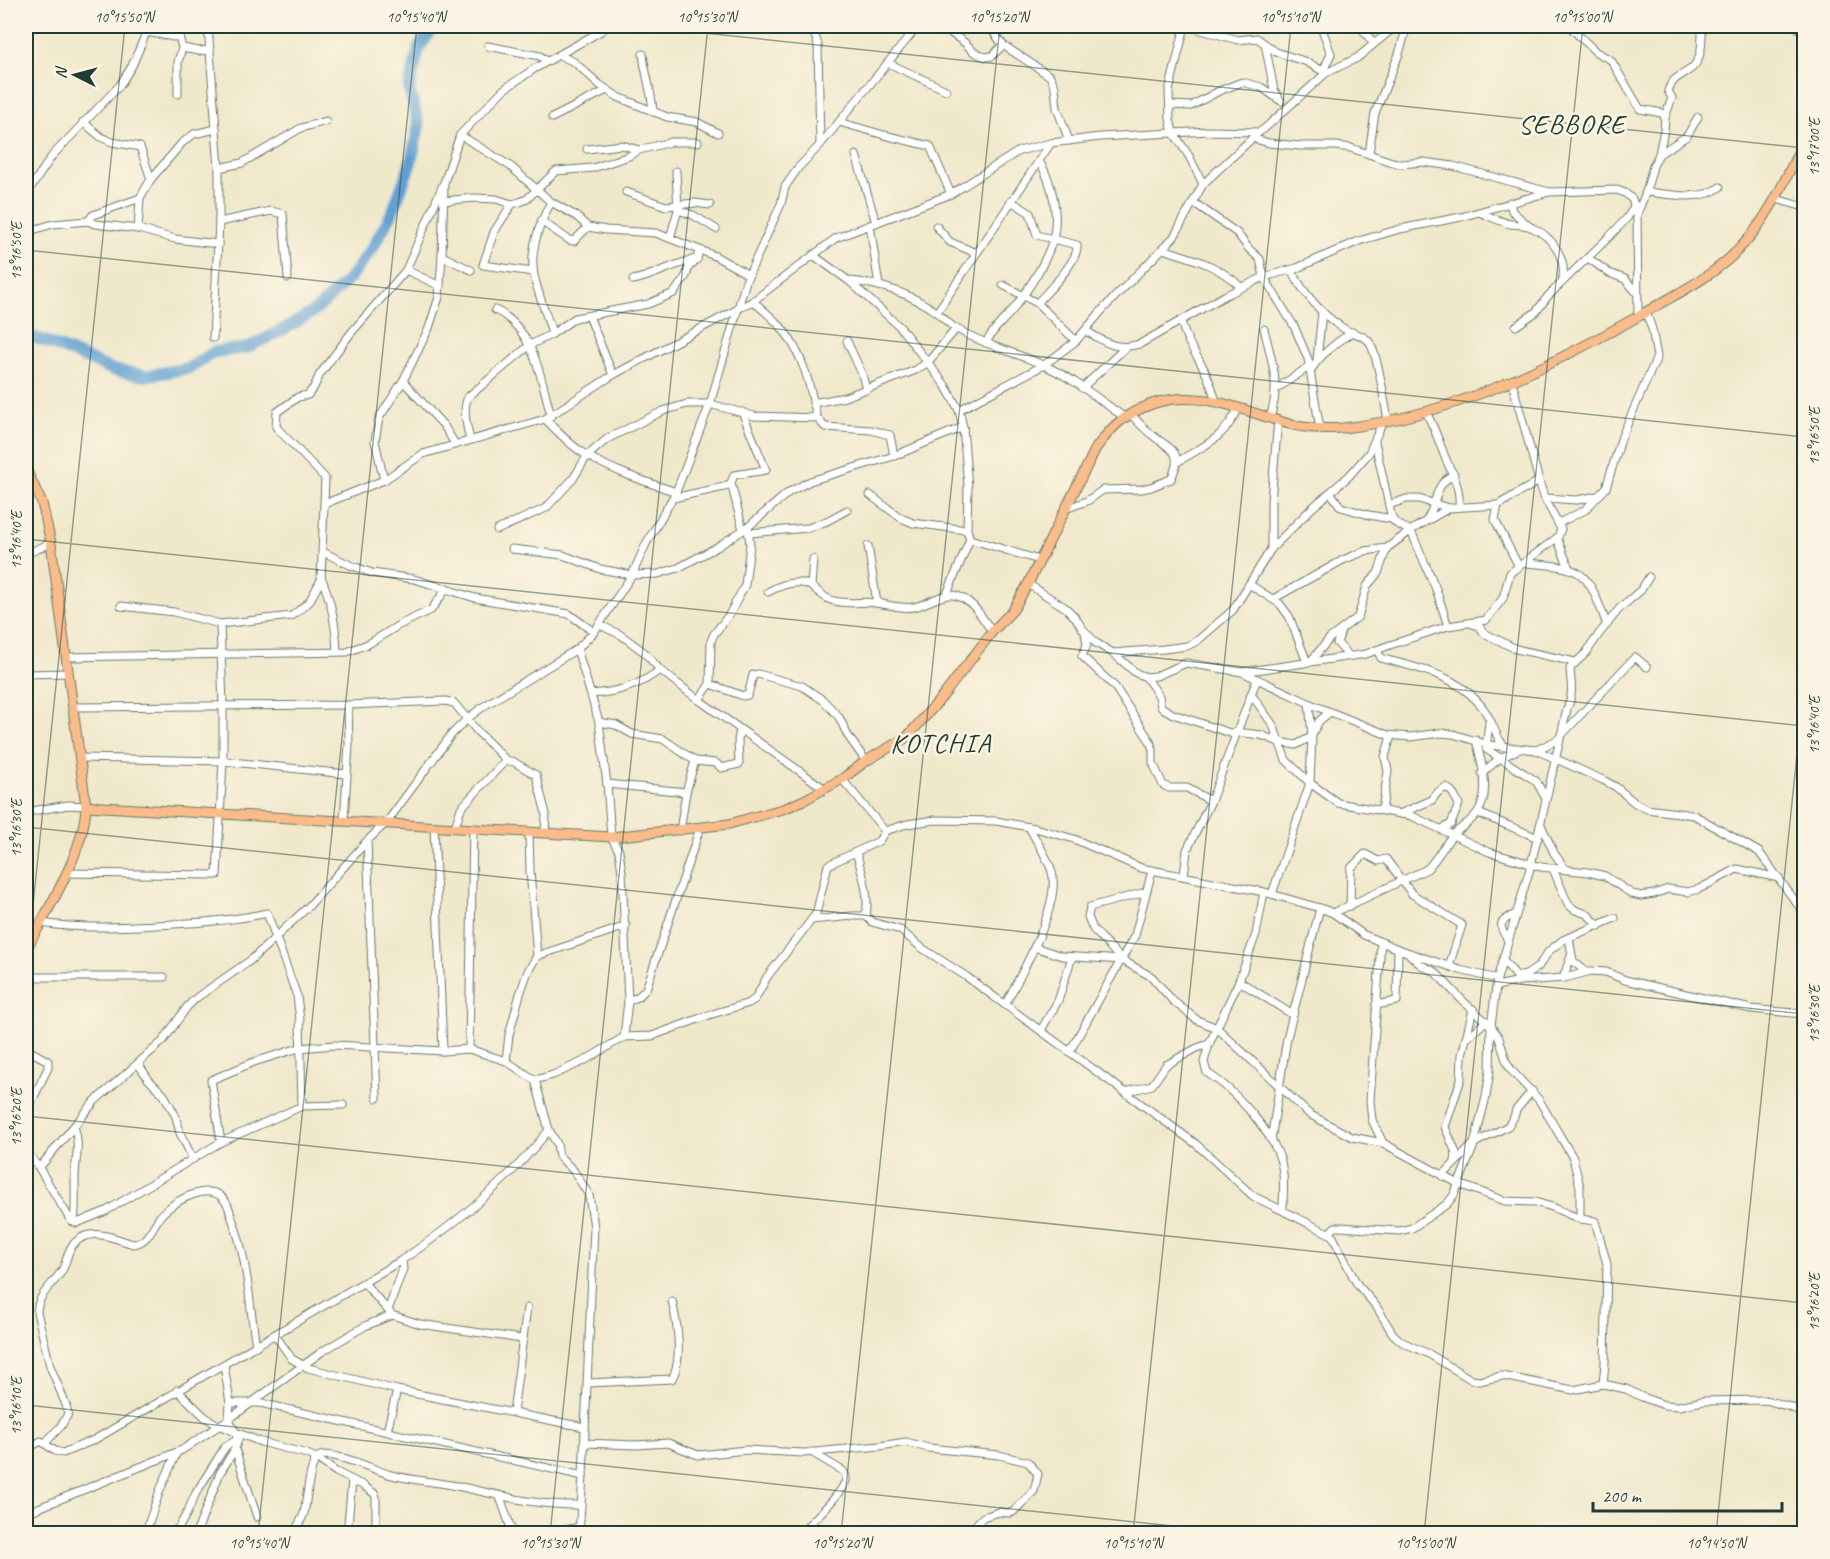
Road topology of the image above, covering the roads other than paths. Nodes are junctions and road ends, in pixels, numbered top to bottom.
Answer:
1 (606, 26) edge
2 (812, 26) edge
3 (918, 26) edge
4 (941, 26) edge
5 (989, 26) edge
6 (1186, 26) edge
7 (1321, 26) edge
8 (1360, 26) edge
9 (1396, 26) edge
10 (1407, 26) edge
11 (1571, 26) edge
12 (1702, 26) edge
13 (1796, 26) edge
14 (208, 27) edge
15 (1199, 27) edge
16 (148, 29) edge
17 (1804, 33) edge
18 (179, 36) junction
19 (1264, 44) junction
20 (1374, 44) junction
21 (1003, 45) junction
22 (488, 46) dead end
23 (182, 48) junction
24 (210, 50) junction
25 (643, 54) dead end
26 (559, 55) junction
27 (547, 61) junction
28 (888, 63) junction
29 (1325, 72) junction
30 (607, 90) junction
31 (946, 90) dead end
32 (178, 94) dead end
33 (1281, 101) junction
34 (1170, 105) junction
35 (1287, 108) junction
36 (653, 112) junction
37 (1665, 117) junction
38 (1698, 117) dead end
39 (552, 118) dead end
40 (326, 121) dead end
41 (83, 122) junction
42 (839, 122) junction
43 (216, 129) junction
44 (1173, 132) junction
45 (1258, 132) junction
46 (718, 133) dead end
47 (460, 135) junction
48 (1252, 138) junction
49 (1804, 140) edge
50 (1069, 141) junction
51 (698, 142) dead end
52 (1051, 143) junction
53 (820, 145) junction
54 (587, 149) dead end
55 (639, 150) junction
56 (1369, 153) junction
57 (1659, 154) junction
58 (856, 155) dead end
59 (1039, 162) junction
60 (219, 168) junction
61 (676, 171) dead end
62 (151, 179) junction
63 (445, 180) junction
64 (1203, 184) junction
65 (1720, 187) dead end
66 (538, 189) junction
67 (626, 192) dead end
68 (1550, 192) junction
69 (1646, 192) junction
70 (951, 194) junction
71 (26, 195) edge
72 (140, 198) junction
73 (1776, 200) junction
74 (443, 201) junction
75 (1011, 201) junction
76 (551, 202) junction
77 (1193, 202) junction
78 (1510, 202) junction
79 (512, 204) junction
80 (710, 205) dead end
81 (1635, 205) junction
82 (1804, 207) edge
83 (678, 208) junction
84 (1479, 212) junction
85 (1637, 214) junction
86 (88, 221) junction
87 (541, 221) junction
88 (219, 222) junction
89 (873, 224) junction
90 (936, 226) dead end
91 (1529, 226) junction
92 (588, 227) junction
93 (138, 229) junction
94 (716, 229) dead end
95 (26, 232) edge
96 (670, 238) junction
97 (1053, 238) junction
98 (218, 244) junction
99 (1162, 249) junction
100 (699, 250) junction
101 (976, 254) junction
102 (813, 255) junction
103 (442, 256) junction
104 (1588, 258) junction
105 (697, 260) junction
106 (406, 270) junction
107 (471, 270) dead end
108 (1291, 270) junction
109 (533, 272) junction
110 (749, 275) junction
111 (1264, 277) junction
112 (288, 278) dead end
113 (633, 280) dead end
114 (849, 281) junction
115 (1561, 284) junction
116 (1003, 285) dead end
117 (440, 286) junction
118 (879, 286) junction
119 (1241, 287) junction
120 (1023, 295) junction
121 (1638, 295) junction
122 (753, 301) junction
123 (1037, 303) junction
124 (739, 307) junction
125 (495, 310) dead end
126 (937, 312) junction
127 (1322, 312) junction
128 (1642, 314) junction
129 (589, 316) junction
130 (1181, 321) junction
131 (1516, 326) dead end
132 (956, 328) junction
133 (1264, 329) dead end
134 (1086, 331) junction
135 (1352, 332) junction
136 (552, 334) junction
137 (213, 338) dead end
138 (847, 341) dead end
139 (1076, 341) junction
140 (986, 343) junction
141 (530, 345) junction
142 (1125, 348) junction
143 (1317, 360) junction
144 (928, 362) junction
145 (1044, 365) junction
146 (1310, 368) junction
147 (613, 375) junction
148 (402, 381) junction
149 (1512, 382) junction
150 (1082, 388) junction
151 (1276, 389) junction
152 (866, 390) junction
153 (1216, 401) junction
154 (813, 402) junction
155 (710, 404) junction
156 (1239, 408) junction
157 (959, 410) junction
158 (742, 412) junction
159 (1426, 412) junction
160 (1127, 415) junction
161 (548, 417) junction
162 (817, 418) junction
163 (1274, 419) junction
164 (1385, 421) junction
165 (963, 428) junction
166 (1320, 429) junction
167 (470, 440) junction
168 (1375, 441) junction
169 (455, 444) junction
170 (587, 456) junction
171 (894, 456) junction
172 (1177, 462) junction
173 (26, 471) edge
174 (1454, 474) junction
175 (384, 480) junction
176 (1539, 481) junction
177 (731, 483) junction
178 (1330, 492) junction
179 (675, 495) junction
180 (870, 495) dead end
181 (1460, 496) junction
182 (1598, 496) junction
183 (1545, 498) junction
184 (1433, 503) junction
185 (324, 504) junction
186 (1389, 505) junction
187 (1498, 505) junction
188 (1470, 506) junction
189 (1459, 507) junction
190 (1449, 508) junction
191 (1064, 509) junction
192 (848, 510) dead end
193 (1392, 519) junction
194 (1424, 523) junction
195 (1559, 523) junction
196 (497, 530) dead end
197 (747, 530) junction
198 (967, 530) junction
199 (1411, 531) junction
200 (1557, 538) junction
201 (970, 539) junction
202 (51, 543) junction
203 (868, 546) dead end
204 (1387, 548) junction
205 (512, 549) dead end
206 (1271, 549) junction
207 (323, 552) junction
208 (26, 554) edge
209 (813, 559) dead end
210 (1039, 560) junction
211 (1521, 565) junction
212 (1569, 568) junction
213 (632, 575) junction
214 (321, 577) junction
215 (1649, 578) dead end
216 (1028, 584) junction
217 (1249, 584) junction
218 (811, 586) junction
219 (447, 588) junction
220 (768, 592) dead end
221 (947, 594) junction
222 (1273, 599) junction
223 (877, 603) junction
224 (121, 606) dead end
225 (1470, 623) junction
226 (220, 624) junction
227 (600, 625) junction
228 (1607, 625) junction
229 (1344, 627) junction
230 (1448, 627) junction
231 (992, 632) junction
232 (1085, 632) junction
233 (594, 633) junction
234 (577, 649) junction
235 (1377, 650) junction
236 (337, 652) junction
237 (221, 653) junction
238 (1113, 653) junction
239 (67, 657) junction
240 (1350, 657) junction
241 (1308, 662) junction
242 (1575, 662) junction
243 (1647, 667) dead end
244 (660, 670) junction
245 (1242, 672) junction
246 (69, 673) junction
247 (26, 674) edge
248 (1146, 677) junction
249 (1257, 679) junction
250 (710, 684) junction
251 (591, 694) junction
252 (1251, 694) junction
253 (699, 700) junction
254 (1309, 703) junction
255 (223, 705) junction
256 (348, 705) junction
257 (74, 707) junction
258 (1330, 712) junction
259 (467, 719) junction
260 (1489, 720) junction
261 (599, 722) junction
262 (740, 730) junction
263 (1236, 734) junction
264 (1312, 735) junction
265 (1391, 736) junction
266 (1561, 736) junction
267 (1476, 740) junction
268 (1279, 742) junction
269 (1485, 743) junction
270 (1505, 747) junction
271 (1520, 748) junction
272 (1536, 750) junction
273 (80, 758) junction
274 (1500, 758) junction
275 (506, 760) junction
276 (1555, 760) junction
277 (223, 761) junction
278 (695, 761) junction
279 (866, 761) junction
280 (1482, 773) junction
281 (346, 774) junction
282 (842, 779) junction
283 (1310, 783) junction
284 (607, 784) junction
285 (825, 789) junction
286 (686, 792) junction
287 (1546, 798) junction
288 (1211, 801) junction
289 (86, 806) junction
290 (1382, 810) junction
291 (26, 812) edge
292 (1402, 813) junction
293 (1478, 813) junction
294 (220, 814) junction
295 (344, 820) junction
296 (387, 822) junction
297 (1541, 825) junction
298 (434, 826) junction
299 (455, 827) junction
300 (1029, 827) junction
301 (473, 828) junction
302 (700, 828) junction
303 (1442, 829) junction
304 (680, 831) junction
305 (885, 831) junction
306 (529, 832) junction
307 (545, 833) junction
308 (1453, 835) junction
309 (611, 837) junction
310 (1538, 838) junction
311 (367, 841) junction
312 (855, 852) junction
313 (1532, 865) junction
314 (1553, 868) junction
315 (1566, 870) junction
316 (1152, 871) junction
317 (66, 873) junction
318 (1184, 876) junction
319 (1779, 878) junction
320 (1403, 881) junction
321 (1146, 892) junction
322 (1264, 892) junction
323 (1272, 894) junction
324 (1350, 906) junction
325 (1320, 908) junction
326 (1333, 913) junction
327 (1804, 913) edge
328 (1516, 914) junction
329 (866, 916) junction
330 (1615, 918) dead end
331 (811, 920) junction
332 (41, 923) junction
333 (626, 926) junction
334 (1599, 926) junction
335 (277, 936) junction
336 (1569, 938) junction
337 (1508, 940) junction
338 (1381, 942) junction
339 (1034, 947) junction
340 (1398, 949) junction
341 (26, 950) edge
342 (1407, 952) junction
343 (537, 956) junction
344 (1571, 956) junction
345 (1072, 957) junction
346 (1122, 960) junction
347 (1503, 960) junction
348 (1449, 966) junction
349 (1586, 972) junction
350 (26, 977) edge
351 (164, 977) dead end
352 (1563, 978) junction
353 (1519, 979) junction
354 (1239, 981) junction
355 (1497, 983) junction
356 (628, 1001) junction
357 (1005, 1005) junction
358 (1376, 1005) junction
359 (1473, 1009) junction
360 (1804, 1014) edge
361 (1293, 1015) junction
362 (1488, 1024) junction
363 (1217, 1028) junction
364 (1041, 1030) junction
365 (624, 1037) junction
366 (1465, 1040) junction
367 (1209, 1044) junction
368 (376, 1047) junction
369 (299, 1048) junction
370 (469, 1049) junction
371 (30, 1051) dead end
372 (443, 1051) junction
373 (1070, 1051) junction
374 (506, 1061) junction
375 (139, 1065) junction
376 (535, 1080) junction
377 (1279, 1086) junction
378 (1532, 1091) junction
379 (1126, 1092) junction
380 (377, 1098) dead end
381 (342, 1105) dead end
382 (302, 1106) junction
383 (26, 1113) edge
384 (74, 1126) junction
385 (549, 1131) junction
386 (1271, 1140) junction
387 (221, 1142) junction
388 (1383, 1143) junction
389 (1475, 1143) junction
390 (26, 1150) edge
391 (193, 1159) junction
392 (1455, 1162) junction
393 (39, 1168) junction
394 (1442, 1176) junction
395 (1459, 1184) junction
396 (1283, 1210) junction
397 (1580, 1219) junction
398 (74, 1222) junction
399 (1329, 1233) junction
400 (402, 1260) junction
401 (364, 1283) junction
402 (672, 1300) dead end
403 (526, 1308) dead end
404 (390, 1313) junction
405 (275, 1335) junction
406 (522, 1339) junction
407 (256, 1346) junction
408 (224, 1365) junction
409 (303, 1366) junction
410 (588, 1383) junction
411 (1603, 1384) junction
412 (177, 1390) junction
413 (397, 1390) junction
414 (252, 1402) junction
415 (230, 1403) junction
416 (513, 1412) junction
417 (1804, 1413) edge
418 (229, 1419) junction
419 (218, 1425) junction
420 (584, 1427) junction
421 (387, 1431) junction
422 (237, 1436) junction
423 (45, 1443) junction
424 (584, 1443) junction
425 (26, 1449) edge
426 (235, 1449) junction
427 (177, 1452) junction
428 (811, 1452) junction
429 (316, 1458) junction
430 (584, 1476) junction
431 (352, 1481) junction
432 (500, 1497) junction
433 (581, 1505) junction
434 (26, 1513) edge
435 (257, 1517) dead end
436 (579, 1530) edge
437 (145, 1533) edge
438 (165, 1533) edge
439 (196, 1533) edge
440 (294, 1533) edge
441 (347, 1533) edge
442 (376, 1533) edge
443 (513, 1533) edge
444 (543, 1533) edge
445 (800, 1533) edge
446 (967, 1533) edge

1 - 26 street
2 - 53 street
3 - 28 street
4 - 21 street
5 - 21 street
6 - 15 street
6 - 34 street
7 - 29 street
8 - 20 street
9 - 20 street
10 - 56 street
11 - 37 street
12 - 37 street
13 - 17 street
14 - 18 street
14 - 24 street
15 - 19 street
16 - 18 street
16 - 41 street
18 - 23 street
19 - 29 street
19 - 33 street
20 - 29 street
21 - 50 street
22 - 27 street
23 - 24 street
23 - 32 street
24 - 43 street
25 - 36 street
26 - 27 street
26 - 30 street
27 - 47 street
28 - 31 street
28 - 42 street
29 - 35 street
30 - 36 street
30 - 39 street
33 - 34 street
33 - 35 street
34 - 44 street
35 - 45 street
36 - 46 street
37 - 57 street
38 - 57 street
40 - 60 street
41 - 62 street
41 - 71 street
42 - 53 street
42 - 70 street
43 - 60 street
43 - 62 street
44 - 45 street
44 - 50 street
44 - 64 street
45 - 48 street
47 - 63 street
47 - 66 street
48 - 56 street
48 - 64 street
49 - 73 main road
50 - 52 street
51 - 55 street
52 - 59 street
52 - 70 street
53 - 110 street
54 - 55 street
55 - 66 street
56 - 68 street
57 - 69 street
58 - 89 street
59 - 75 street
59 - 97 street
60 - 88 street
61 - 83 street
62 - 72 street
63 - 74 street
63 - 106 street
64 - 77 street
65 - 69 street
66 - 76 street
66 - 79 street
67 - 83 street
68 - 78 street
68 - 81 street
69 - 85 street
70 - 89 street
72 - 86 street
72 - 93 street
73 - 82 street
73 - 128 main road
74 - 79 street
74 - 103 street
75 - 97 street
75 - 101 street
76 - 87 street
76 - 92 street
77 - 99 street
77 - 111 street
78 - 84 street
78 - 91 street
79 - 109 street
80 - 83 street
81 - 85 street
81 - 104 street
83 - 94 street
83 - 96 street
84 - 91 street
84 - 108 street
85 - 121 street
86 - 93 street
86 - 95 street
87 - 92 street
87 - 109 street
88 - 98 street
88 - 112 street
89 - 102 street
89 - 118 street
90 - 101 street
91 - 115 street
92 - 96 street
93 - 98 street
96 - 100 street
97 - 120 street
97 - 123 street
98 - 137 street
99 - 119 street
99 - 134 street
100 - 105 street
100 - 110 street
101 - 126 street
102 - 114 street
102 - 122 street
103 - 107 street
103 - 117 street
104 - 115 street
104 - 121 street
105 - 113 street
105 - 129 street
106 - 117 street
106 - 185 street
108 - 111 street
108 - 127 street
109 - 136 street
110 - 124 street
111 - 119 street
111 - 146 street
114 - 118 street
114 - 144 street
115 - 131 street
116 - 120 street
117 - 148 street
118 - 126 street
119 - 130 street
120 - 123 street
120 - 140 street
121 - 128 street
122 - 124 street
122 - 154 street
123 - 139 street
124 - 147 street
124 - 155 street
125 - 141 street
126 - 132 street
127 - 135 street
127 - 143 street
128 - 149 main road
128 - 182 street
129 - 136 street
129 - 147 street
130 - 142 street
130 - 153 street
132 - 140 street
132 - 144 street
133 - 151 street
134 - 139 street
134 - 142 street
135 - 143 street
135 - 164 street
136 - 141 street
138 - 152 street
139 - 145 street
140 - 145 street
141 - 161 street
141 - 167 street
142 - 150 street
143 - 146 street
144 - 152 street
144 - 157 street
145 - 150 street
145 - 157 street
146 - 151 street
146 - 166 street
147 - 161 street
148 - 169 street
148 - 175 street
149 - 159 main road
149 - 176 street
150 - 160 street
151 - 163 street
152 - 154 street
153 - 156 main road
153 - 160 main road
154 - 162 street
155 - 158 street
155 - 170 street
155 - 179 street
156 - 163 main road
156 - 172 street
157 - 165 street
158 - 162 street
158 - 177 street
159 - 164 main road
159 - 174 street
160 - 172 street
160 - 191 main road
161 - 167 street
161 - 170 street
162 - 171 street
163 - 166 main road
163 - 206 street
164 - 166 main road
164 - 168 street
165 - 171 street
165 - 198 street
167 - 169 street
168 - 178 street
168 - 186 street
169 - 175 street
170 - 179 street
170 - 196 street
171 - 197 street
172 - 191 street
173 - 202 main road
174 - 181 street
174 - 184 street
175 - 185 street
176 - 183 street
176 - 187 street
177 - 179 street
177 - 197 street
178 - 193 street
178 - 206 street
179 - 213 street
180 - 198 street
181 - 188 street
181 - 189 street
182 - 183 street
182 - 195 street
183 - 195 street
184 - 186 street
184 - 190 street
184 - 194 street
185 - 207 street
186 - 193 street
187 - 188 street
187 - 211 street
188 - 189 street
189 - 190 street
190 - 194 street
191 - 210 main road
192 - 197 street
193 - 199 street
194 - 199 street
195 - 200 street
197 - 213 street
197 - 250 street
198 - 201 street
199 - 204 street
199 - 230 street
200 - 211 street
200 - 212 street
201 - 210 street
201 - 221 street
202 - 208 street
202 - 239 main road
203 - 223 street
204 - 222 street
204 - 229 street
205 - 213 street
206 - 217 street
207 - 214 street
207 - 219 street
209 - 218 street
210 - 216 main road
211 - 212 street
211 - 225 street
212 - 228 street
213 - 227 street
214 - 226 street
214 - 236 street
215 - 228 street
216 - 231 main road
216 - 232 street
217 - 222 street
217 - 238 street
218 - 220 street
218 - 223 street
219 - 233 street
219 - 236 street
221 - 223 street
221 - 231 street
222 - 241 street
224 - 226 street
225 - 230 street
225 - 242 street
226 - 237 street
227 - 233 street
227 - 244 street
228 - 242 street
229 - 240 street
229 - 241 street
230 - 235 street
231 - 279 main road
232 - 238 street
232 - 288 street
233 - 234 street
234 - 251 street
234 - 259 street
235 - 240 street
235 - 260 street
236 - 237 street
237 - 239 street
237 - 255 street
238 - 248 street
239 - 246 main road
240 - 241 street
241 - 245 street
242 - 266 street
243 - 266 street
244 - 251 street
244 - 253 street
245 - 248 street
245 - 249 street
246 - 247 street
246 - 257 main road
248 - 263 street
249 - 252 street
249 - 254 street
250 - 253 street
250 - 279 street
251 - 261 street
252 - 263 street
252 - 268 street
253 - 262 street
254 - 258 street
254 - 264 street
255 - 256 street
255 - 257 street
255 - 277 street
256 - 259 street
256 - 281 street
257 - 273 main road
258 - 264 street
258 - 265 street
259 - 275 street
259 - 296 street
260 - 269 street
260 - 270 street
261 - 278 street
261 - 284 street
262 - 278 street
262 - 285 street
263 - 268 street
263 - 288 street
264 - 268 street
264 - 283 street
265 - 267 street
265 - 290 street
266 - 272 street
266 - 276 street
267 - 269 street
267 - 280 street
268 - 283 street
269 - 270 street
269 - 274 street
270 - 271 street
271 - 272 street
271 - 274 street
272 - 276 street
273 - 277 street
273 - 289 main road
274 - 280 street
274 - 287 street
275 - 299 street
275 - 307 street
276 - 287 street
276 - 319 street
277 - 281 street
277 - 294 street
278 - 286 street
279 - 282 main road
280 - 293 street
281 - 295 street
282 - 285 main road
282 - 305 street
283 - 290 street
283 - 323 street
284 - 286 street
284 - 309 street
285 - 302 main road
286 - 304 street
287 - 297 street
288 - 318 street
289 - 291 street
289 - 294 main road
289 - 317 main road
290 - 292 street
292 - 303 street
292 - 303 street
293 - 308 street
293 - 310 street
294 - 295 main road
294 - 317 street
295 - 296 main road
296 - 298 main road
296 - 311 street
297 - 310 street
297 - 315 street
298 - 299 main road
298 - 372 street
299 - 301 main road
300 - 305 street
300 - 316 street
300 - 339 street
301 - 306 main road
301 - 370 street
302 - 304 main road
302 - 356 street
303 - 308 street
304 - 309 main road
305 - 312 street
306 - 307 main road
306 - 343 street
307 - 309 main road
308 - 313 street
308 - 320 street
309 - 333 street
310 - 313 street
311 - 335 street
311 - 368 street
312 - 329 street
312 - 331 street
313 - 314 street
313 - 328 street
314 - 315 street
314 - 334 street
315 - 319 street
316 - 318 street
316 - 321 street
317 - 332 main road
318 - 322 street
319 - 327 street
320 - 324 street
320 - 324 street
320 - 348 street
321 - 346 street
321 - 346 street
322 - 323 street
322 - 354 street
323 - 325 street
324 - 326 street
325 - 326 street
325 - 361 street
326 - 338 street
328 - 337 street
328 - 337 street
329 - 331 street
329 - 357 street
330 - 334 street
331 - 365 street
332 - 335 street
332 - 341 main road
333 - 343 street
333 - 356 street
334 - 336 street
335 - 369 street
335 - 375 street
336 - 344 street
336 - 353 street
337 - 347 street
338 - 340 street
338 - 358 street
339 - 345 street
339 - 357 street
340 - 342 street
340 - 358 street
342 - 348 street
342 - 359 street
343 - 374 street
344 - 349 street
344 - 352 street
345 - 346 street
345 - 364 street
346 - 363 street
346 - 373 street
347 - 353 street
347 - 355 street
348 - 355 street
349 - 352 street
349 - 360 street
350 - 351 street
352 - 353 street
353 - 355 street
354 - 361 street
354 - 363 street
355 - 362 street
356 - 365 street
357 - 364 street
358 - 388 street
359 - 362 street
359 - 366 street
361 - 377 street
362 - 366 street
362 - 378 street
362 - 389 street
363 - 367 street
363 - 377 street
364 - 373 street
365 - 376 street
366 - 392 street
367 - 379 street
367 - 386 street
368 - 369 street
368 - 372 street
368 - 380 street
369 - 382 street
369 - 387 street
370 - 372 street
370 - 374 street
371 - 383 street
373 - 379 street
374 - 376 street
375 - 384 street
375 - 391 street
376 - 385 street
377 - 386 street
377 - 388 street
378 - 389 street
378 - 397 street
379 - 396 street
381 - 382 street
382 - 387 street
384 - 393 street
384 - 398 street
385 - 400 street
385 - 410 street
386 - 396 street
387 - 391 street
388 - 394 street
389 - 392 street
389 - 395 street
390 - 393 street
391 - 398 street
392 - 394 street
393 - 398 street
394 - 395 street
395 - 397 street
395 - 399 street
396 - 399 street
397 - 411 street
399 - 411 street
400 - 401 street
400 - 404 street
401 - 404 street
401 - 405 street
402 - 410 street
403 - 406 street
404 - 406 street
404 - 409 street
405 - 407 street
405 - 409 street
406 - 416 street
407 - 408 street
407 - 423 street
408 - 412 street
408 - 415 street
409 - 413 street
409 - 414 street
410 - 420 street
411 - 417 street
412 - 419 street
412 - 423 street
413 - 416 street
413 - 421 street
414 - 415 street
414 - 418 street
414 - 421 street
415 - 418 street
416 - 420 street
418 - 419 street
418 - 422 street
419 - 422 street
419 - 427 street
420 - 424 street
421 - 430 street
422 - 426 street
422 - 429 street
422 - 438 street
423 - 425 street
424 - 428 street
424 - 430 street
426 - 435 street
426 - 439 street
427 - 434 street
427 - 437 street
428 - 445 street
428 - 446 street
429 - 431 street
429 - 432 street
429 - 440 street
430 - 433 street
431 - 441 street
431 - 442 street
432 - 433 street
432 - 443 street
433 - 436 street
436 - 444 street

